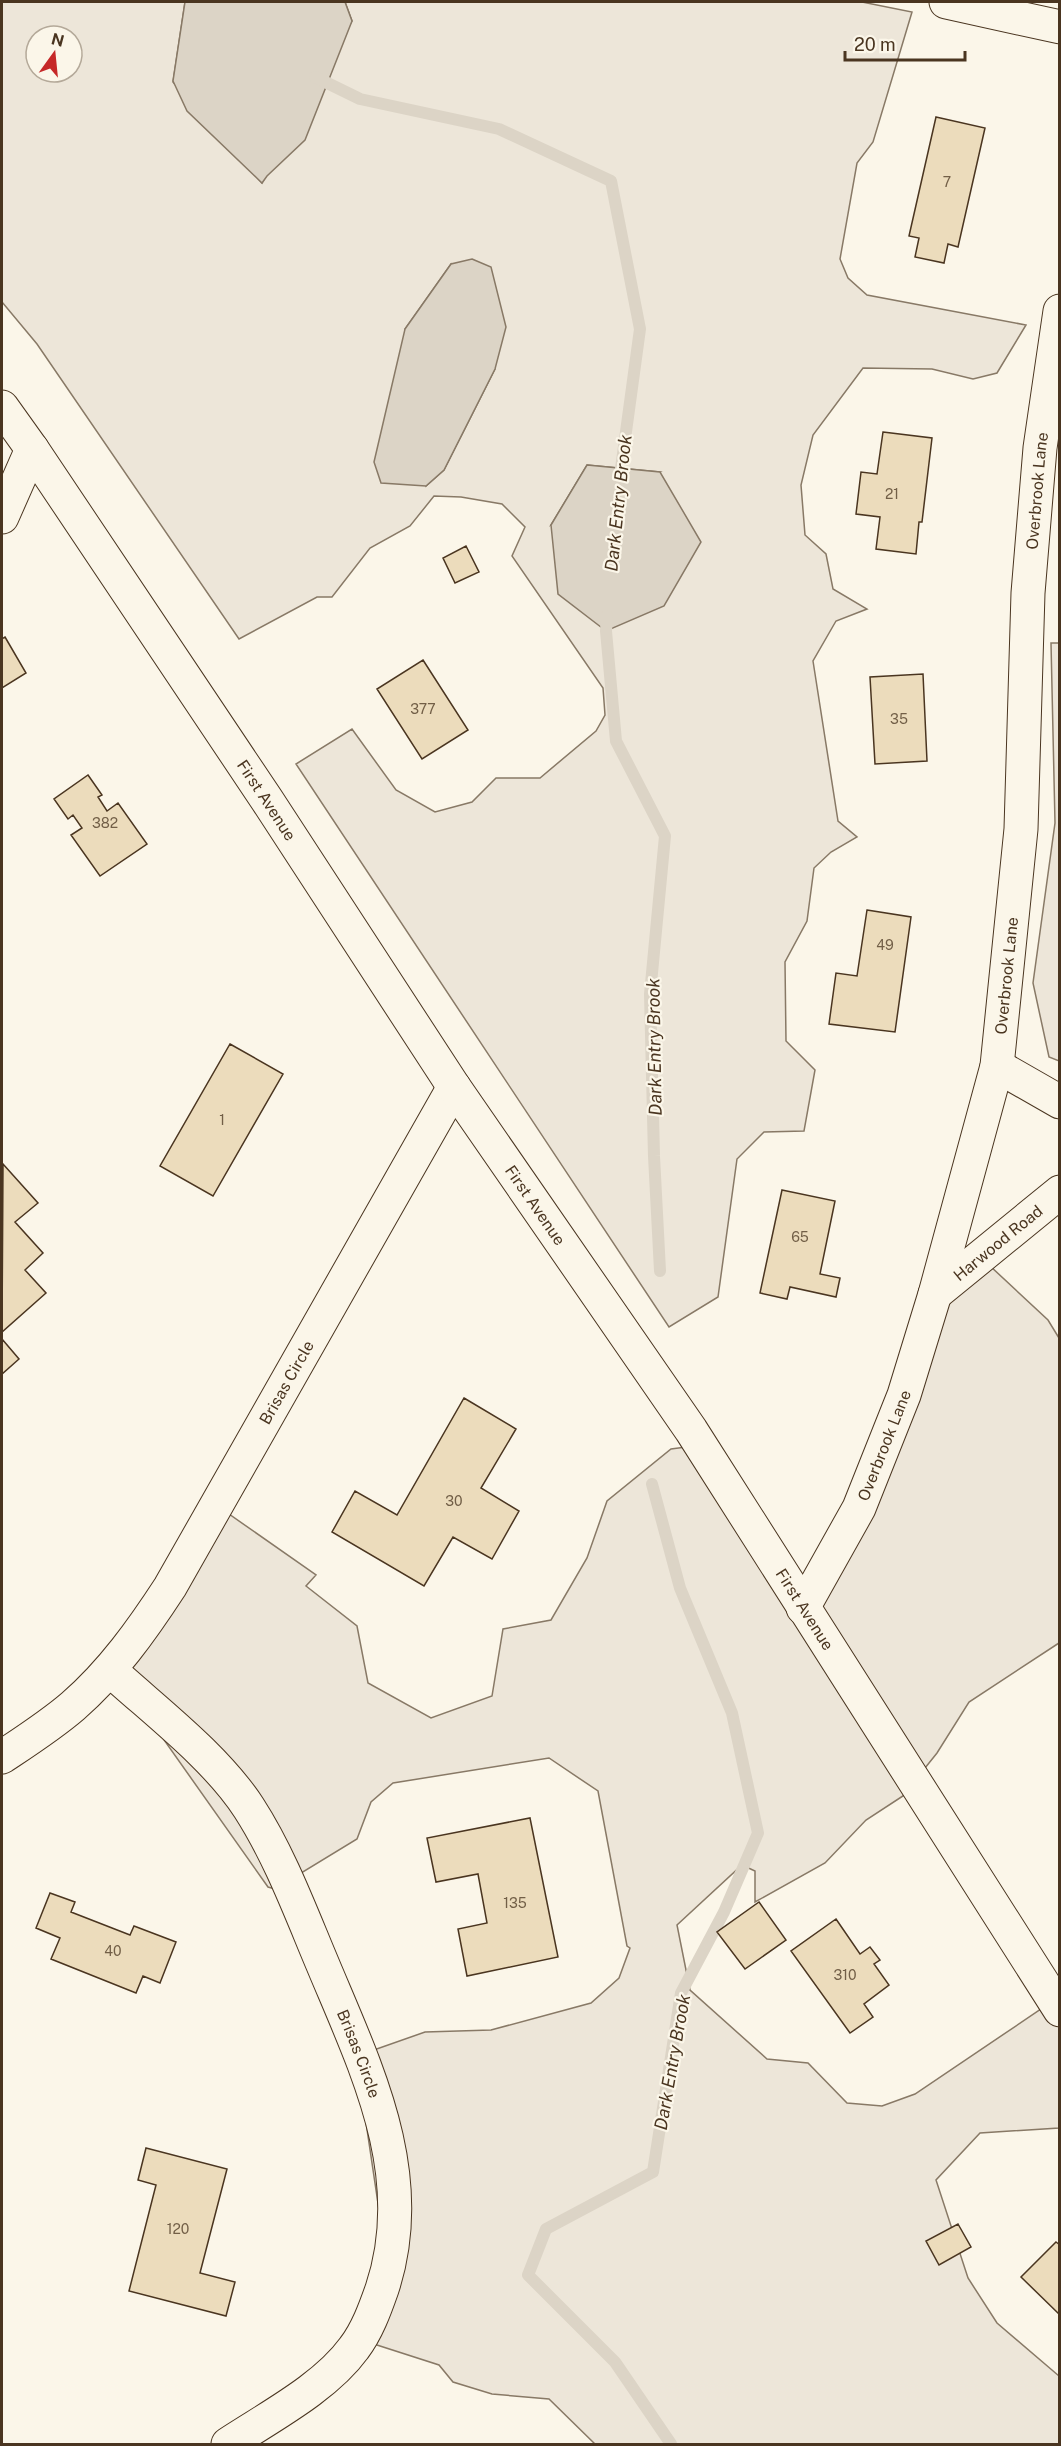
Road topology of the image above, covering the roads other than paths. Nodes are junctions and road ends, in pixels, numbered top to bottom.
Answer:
1 (946, 2) edge
2 (1059, 27) edge
3 (1059, 311) edge
4 (2, 407) edge
5 (17, 453) edge
6 (2, 517) edge
7 (997, 1066) junction
8 (454, 1087) junction
9 (1059, 1102) edge
10 (1059, 1192) edge
11 (935, 1294) junction
12 (803, 1608) junction
13 (110, 1670) junction
14 (2, 1757) edge
15 (1059, 2010) edge
16 (228, 2445) edge

1 - 2 street
3 - 7 street, Overbrook Lane
4 - 5 street, First Avenue
5 - 6 street
5 - 8 street, First Avenue
7 - 9 street
7 - 11 street, Overbrook Lane
8 - 12 street, First Avenue
8 - 13 street, Brisas Circle
10 - 11 street, Harwood Road
11 - 12 street, Overbrook Lane
12 - 15 street, First Avenue
13 - 14 street, Brisas Circle
13 - 16 street, Brisas Circle

